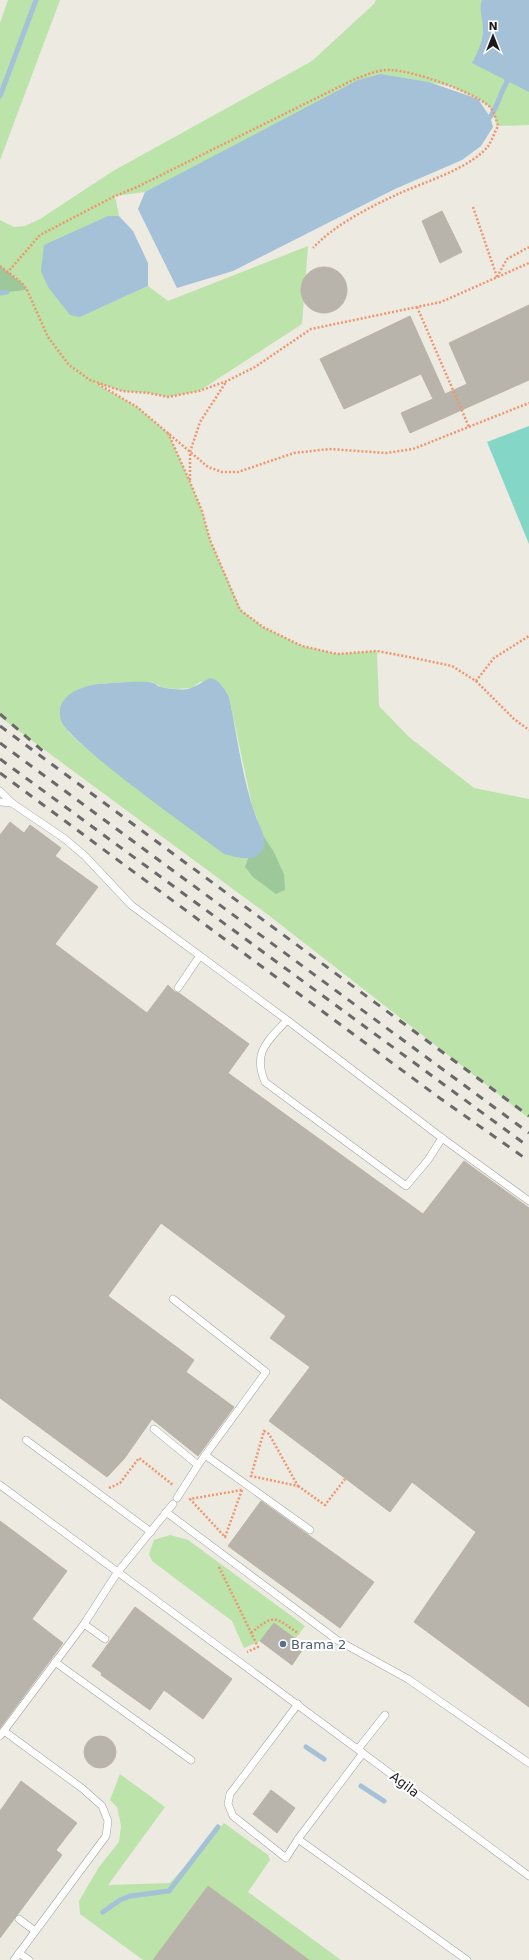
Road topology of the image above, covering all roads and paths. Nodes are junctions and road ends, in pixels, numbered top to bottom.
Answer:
1 (473, 207) dead end
2 (529, 247) edge
3 (313, 248) dead end
4 (529, 263) edge
5 (0, 266) edge
6 (7, 273) junction
7 (497, 277) junction
8 (417, 307) junction
9 (90, 380) junction
10 (227, 381) junction
11 (529, 403) edge
12 (469, 427) junction
13 (168, 433) junction
14 (190, 452) junction
15 (190, 482) junction
16 (529, 636) edge
17 (476, 681) junction
18 (529, 730) edge
19 (0, 791) edge
20 (0, 802) edge
21 (12, 803) junction
22 (199, 957) junction
23 (178, 988) dead end
24 (287, 1020) junction
25 (442, 1138) junction
26 (529, 1201) edge
27 (173, 1299) dead end
28 (154, 1429) dead end
29 (26, 1440) dead end
30 (205, 1455) junction
31 (198, 1465) junction
32 (345, 1479) dead end
33 (173, 1485) dead end
34 (0, 1486) edge
35 (298, 1486) junction
36 (106, 1489) dead end
37 (190, 1499) joint
38 (166, 1512) junction
39 (310, 1530) dead end
40 (151, 1532) junction
41 (218, 1563) dead end
42 (117, 1573) junction
43 (84, 1624) junction
44 (251, 1633) junction
45 (299, 1634) dead end
46 (105, 1639) dead end
47 (247, 1652) dead end
48 (55, 1662) junction
49 (298, 1704) junction
50 (385, 1715) dead end
51 (2, 1733) edge
52 (360, 1751) junction
53 (191, 1760) dead end
54 (529, 1763) edge
55 (298, 1839) junction
56 (529, 1876) edge
57 (19, 1919) dead end
58 (35, 1931) junction
59 (19, 1953) junction
60 (14, 1960) edge
61 (29, 1960) edge
62 (467, 1960) edge

1 - 7 path
2 - 7 path
3 - 6 path
4 - 7 path
5 - 6 path
6 - 9 path
7 - 8 path
8 - 10 path
8 - 12 path
9 - 10 path
9 - 13 path
10 - 14 path
11 - 12 path
12 - 14 path
13 - 14 path
13 - 15 path
14 - 15 path
15 - 17 path
16 - 17 path
17 - 18 path
19 - 21 lane
20 - 21 lane
21 - 22 lane
22 - 23 lane
22 - 24 lane
24 - 25 lane
24 - 25 lane
25 - 26 lane
27 - 30 lane
28 - 31 lane
29 - 40 lane
30 - 31 lane
30 - 39 lane
31 - 38 lane
32 - 35 path
33 - 36 path
34 - 42 lane, Agila
35 - 35 path
37 - 37 path
38 - 40 lane
38 - 54 lane
40 - 42 lane
41 - 44 path
42 - 43 lane
42 - 49 lane, Agila
43 - 46 lane
43 - 48 lane
44 - 45 path
44 - 47 path
48 - 51 lane
48 - 53 lane
49 - 52 lane, Agila
49 - 55 lane
50 - 52 lane
51 - 58 lane
52 - 55 lane
52 - 56 lane, Agila
55 - 62 lane
57 - 58 lane
58 - 59 lane
59 - 60 lane
59 - 61 lane

